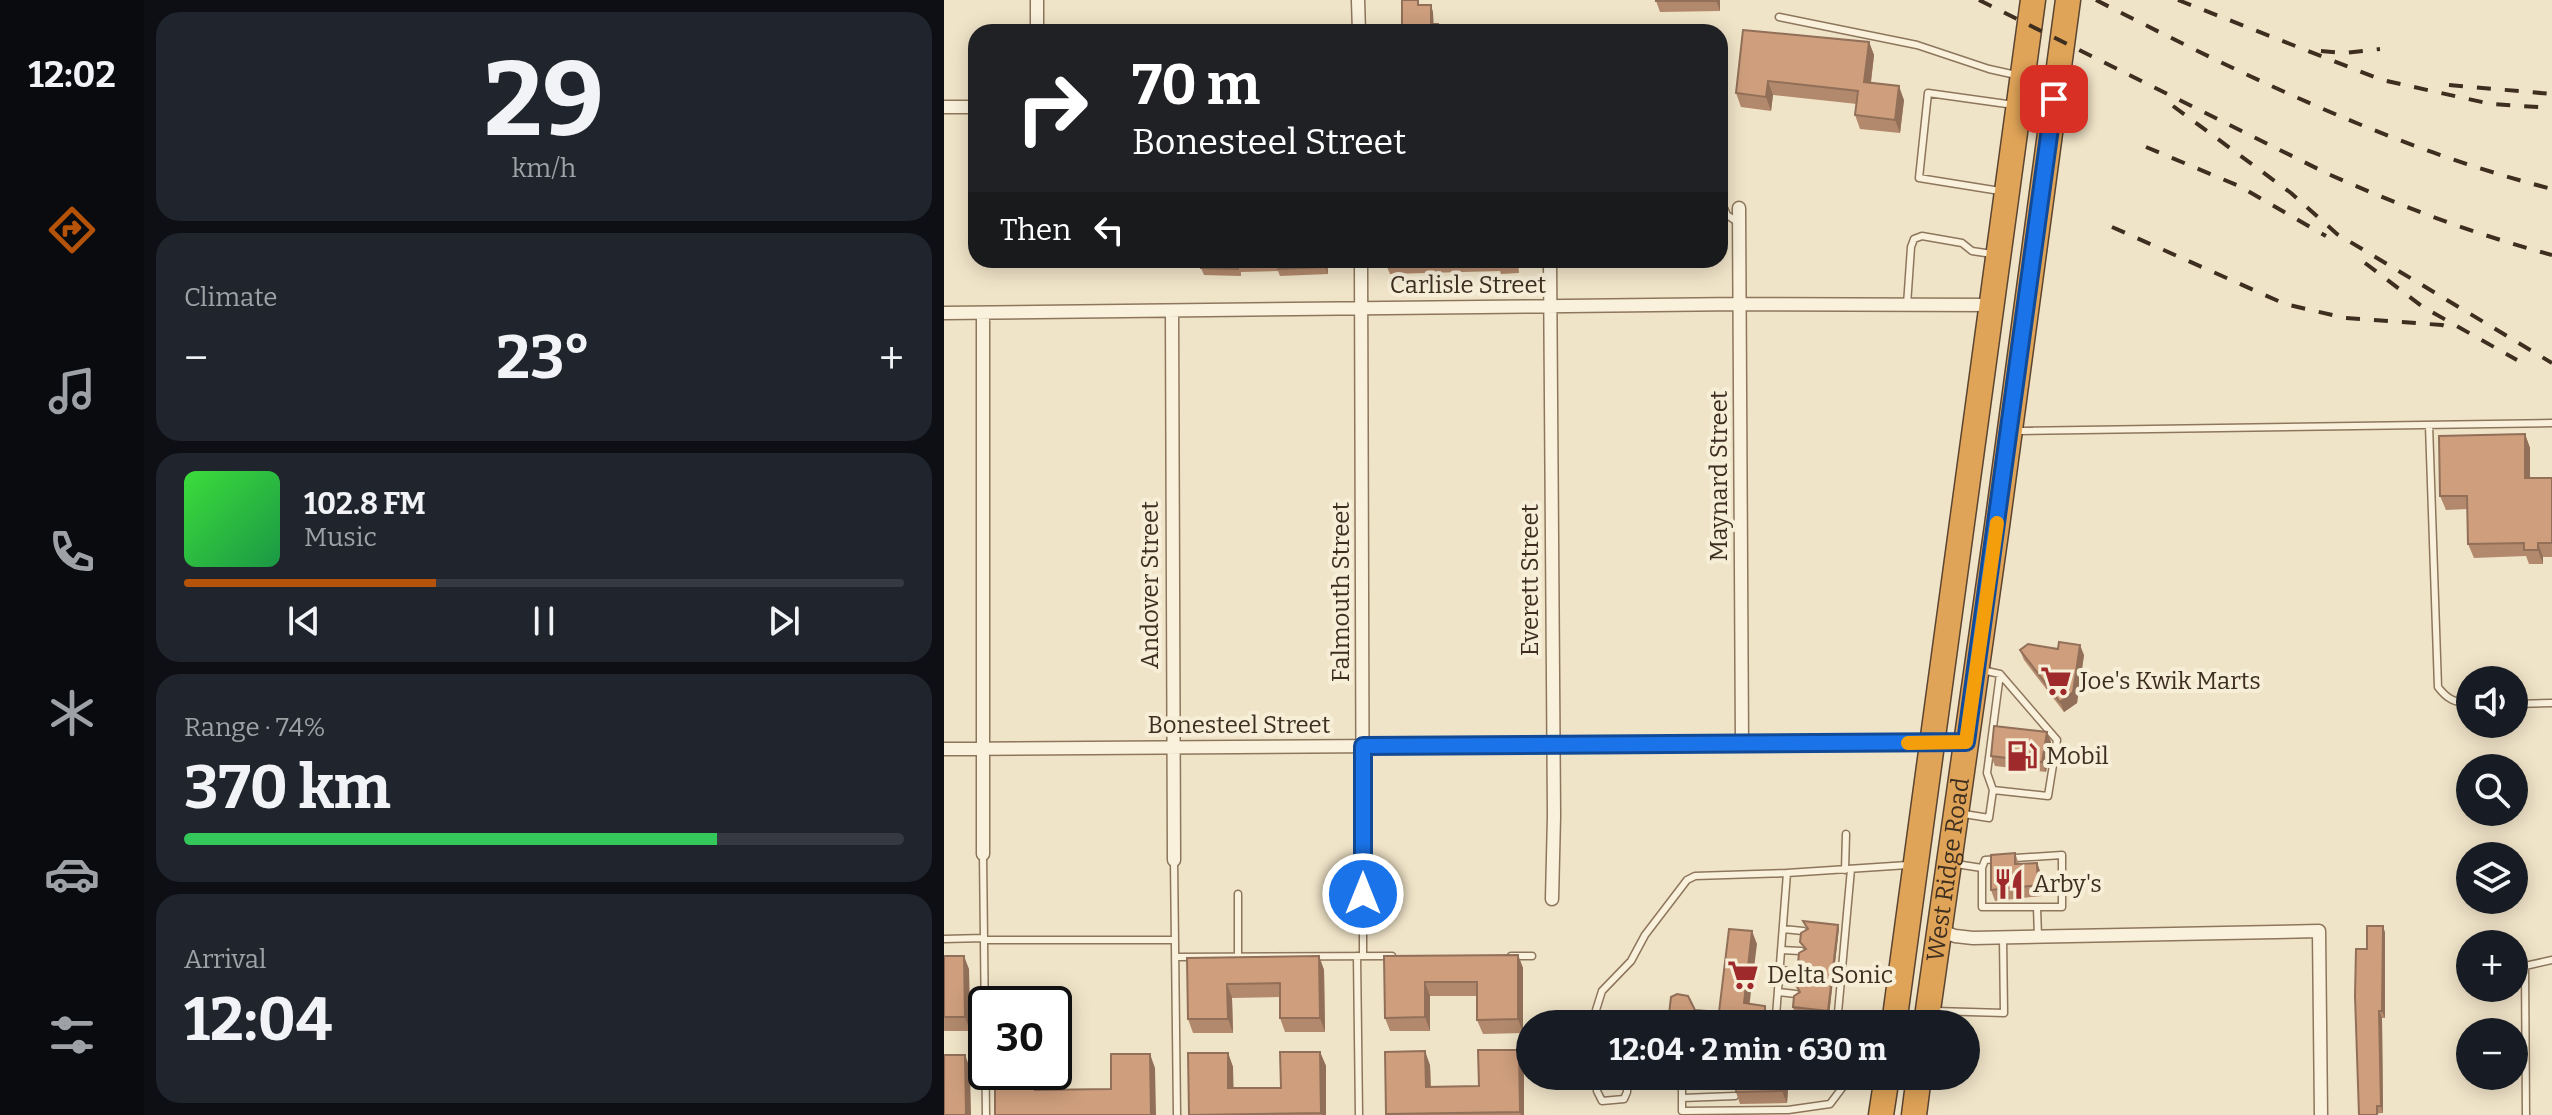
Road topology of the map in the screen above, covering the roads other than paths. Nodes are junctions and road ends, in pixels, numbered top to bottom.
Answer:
1 (1037, 0) edge
2 (1358, 0) edge
3 (2033, 0) edge
4 (2068, 0) edge
5 (1779, 17) dead end
6 (1037, 24) edge
7 (1359, 24) edge
8 (2023, 77) junction
9 (2019, 105) junction
10 (944, 107) edge
11 (968, 107) edge
12 (2007, 193) junction
13 (1739, 208) dead end
14 (1728, 216) edge
15 (1739, 223) junction
16 (1998, 255) junction
17 (1361, 268) edge
18 (1550, 268) edge
19 (1740, 304) junction
20 (1907, 305) junction
21 (1992, 305) junction
22 (1550, 307) junction
23 (1361, 308) junction
24 (1172, 311) junction
25 (944, 313) edge
26 (983, 313) junction
27 (2552, 423) edge
28 (2429, 425) junction
29 (2010, 431) junction
30 (1988, 672) junction
31 (2456, 702) edge
32 (2552, 703) edge
33 (2528, 704) edge
34 (1934, 742) junction
35 (1966, 742) junction
36 (1742, 744) junction
37 (1553, 745) junction
38 (1363, 746) junction
39 (1172, 748) junction
40 (944, 749) edge
41 (983, 749) junction
42 (1993, 790) junction
43 (1956, 813) junction
44 (1846, 834) dead end
45 (983, 854) joint
46 (1174, 860) joint
47 (1949, 863) junction
48 (1916, 864) junction
49 (1982, 868) junction
50 (1848, 869) junction
51 (1787, 873) junction
52 (1238, 894) dead end
53 (1552, 899) dead end
54 (2037, 907) junction
55 (1363, 923) joint
56 (1783, 929) junction
57 (1939, 930) junction
58 (1803, 931) edge
59 (1836, 933) edge
60 (1845, 934) junction
61 (2038, 937) junction
62 (2003, 938) junction
63 (944, 939) edge
64 (984, 939) junction
65 (1175, 940) junction
66 (1781, 950) junction
67 (1801, 951) edge
68 (1360, 956) junction
69 (1394, 956) edge
70 (1501, 956) edge
71 (1532, 956) dead end
72 (1175, 957) junction
73 (1238, 957) junction
74 (2552, 960) edge
75 (1780, 970) junction
76 (1798, 972) edge
77 (1833, 975) edge
78 (1841, 975) junction
79 (1778, 992) junction
80 (1796, 994) edge
81 (1830, 997) edge
82 (1839, 998) junction
83 (1596, 1010) edge
84 (1776, 1010) edge
85 (1838, 1010) edge
86 (1896, 1010) edge
87 (1928, 1010) edge
88 (1980, 1014) edge
89 (1597, 1090) edge
90 (1627, 1090) edge
91 (1682, 1090) edge
92 (1840, 1090) edge
93 (1885, 1090) edge
94 (1917, 1090) edge
95 (1735, 1096) edge
96 (1682, 1098) junction
97 (986, 1115) edge
98 (1177, 1115) edge
99 (1359, 1115) edge
100 (1881, 1115) edge
101 (1914, 1115) edge
102 (2321, 1115) edge
103 (2526, 1115) edge

1 - 6 street
2 - 7 street
3 - 8 highway, West Ridge Road
4 - 29 highway, West Ridge Road
5 - 8 lane
8 - 9 highway, West Ridge Road
9 - 12 highway, West Ridge Road
9 - 12 lane
10 - 11 street
12 - 16 highway, West Ridge Road
13 - 15 street, Maynard Street
14 - 15 lane
15 - 19 street, Maynard Street
16 - 20 lane
16 - 21 highway, West Ridge Road
17 - 23 street, Falmouth Street
18 - 22 street, Everett Street
19 - 20 street, Carlisle Street
19 - 22 street, Carlisle Street
19 - 36 street, Maynard Street
20 - 21 street, Carlisle Street
21 - 34 highway, West Ridge Road
22 - 23 street, Carlisle Street
22 - 37 street, Everett Street
23 - 24 street, Carlisle Street
23 - 38 street, Falmouth Street
24 - 26 street, Carlisle Street
24 - 39 street, Andover Street
25 - 26 street, Carlisle Street
26 - 41 street
27 - 28 lane
28 - 29 lane
28 - 31 lane
29 - 30 highway, West Ridge Road
30 - 35 highway, West Ridge Road
30 - 42 lane
30 - 42 lane
32 - 33 lane
34 - 35 street, Bonesteel Street
34 - 36 street, Bonesteel Street
34 - 48 highway, West Ridge Road
35 - 43 highway, West Ridge Road
36 - 37 street, Bonesteel Street
37 - 38 street, Bonesteel Street
37 - 53 street, Everett Street
38 - 39 street, Bonesteel Street
38 - 55 street, Falmouth Street
39 - 41 street, Bonesteel Street
39 - 46 street, Andover Street
40 - 41 street, Bonesteel Street
41 - 45 street
42 - 43 lane
43 - 47 highway, West Ridge Road
44 - 50 lane
45 - 64 lane
46 - 65 lane
47 - 49 lane
47 - 57 highway, West Ridge Road
48 - 50 lane
48 - 86 highway, West Ridge Road
49 - 54 lane
49 - 54 lane
50 - 51 lane
50 - 60 lane
51 - 56 lane
51 - 83 lane
52 - 73 lane
54 - 61 lane
55 - 68 lane
56 - 58 lane
56 - 66 lane
57 - 62 street
57 - 87 highway, West Ridge Road
59 - 60 lane
60 - 78 lane
61 - 62 street
61 - 102 street
62 - 88 lane
63 - 64 lane
64 - 65 lane
64 - 97 lane
65 - 72 lane
66 - 67 lane
66 - 75 lane
68 - 69 lane
68 - 73 lane
68 - 99 lane
70 - 71 lane
72 - 73 lane
72 - 98 lane
74 - 103 lane
75 - 76 lane
75 - 79 lane
77 - 78 lane
78 - 82 lane
79 - 80 lane
79 - 84 lane
81 - 82 lane
82 - 85 lane
89 - 90 lane
91 - 96 lane
92 - 96 lane
93 - 100 highway
94 - 101 highway
95 - 96 lane

